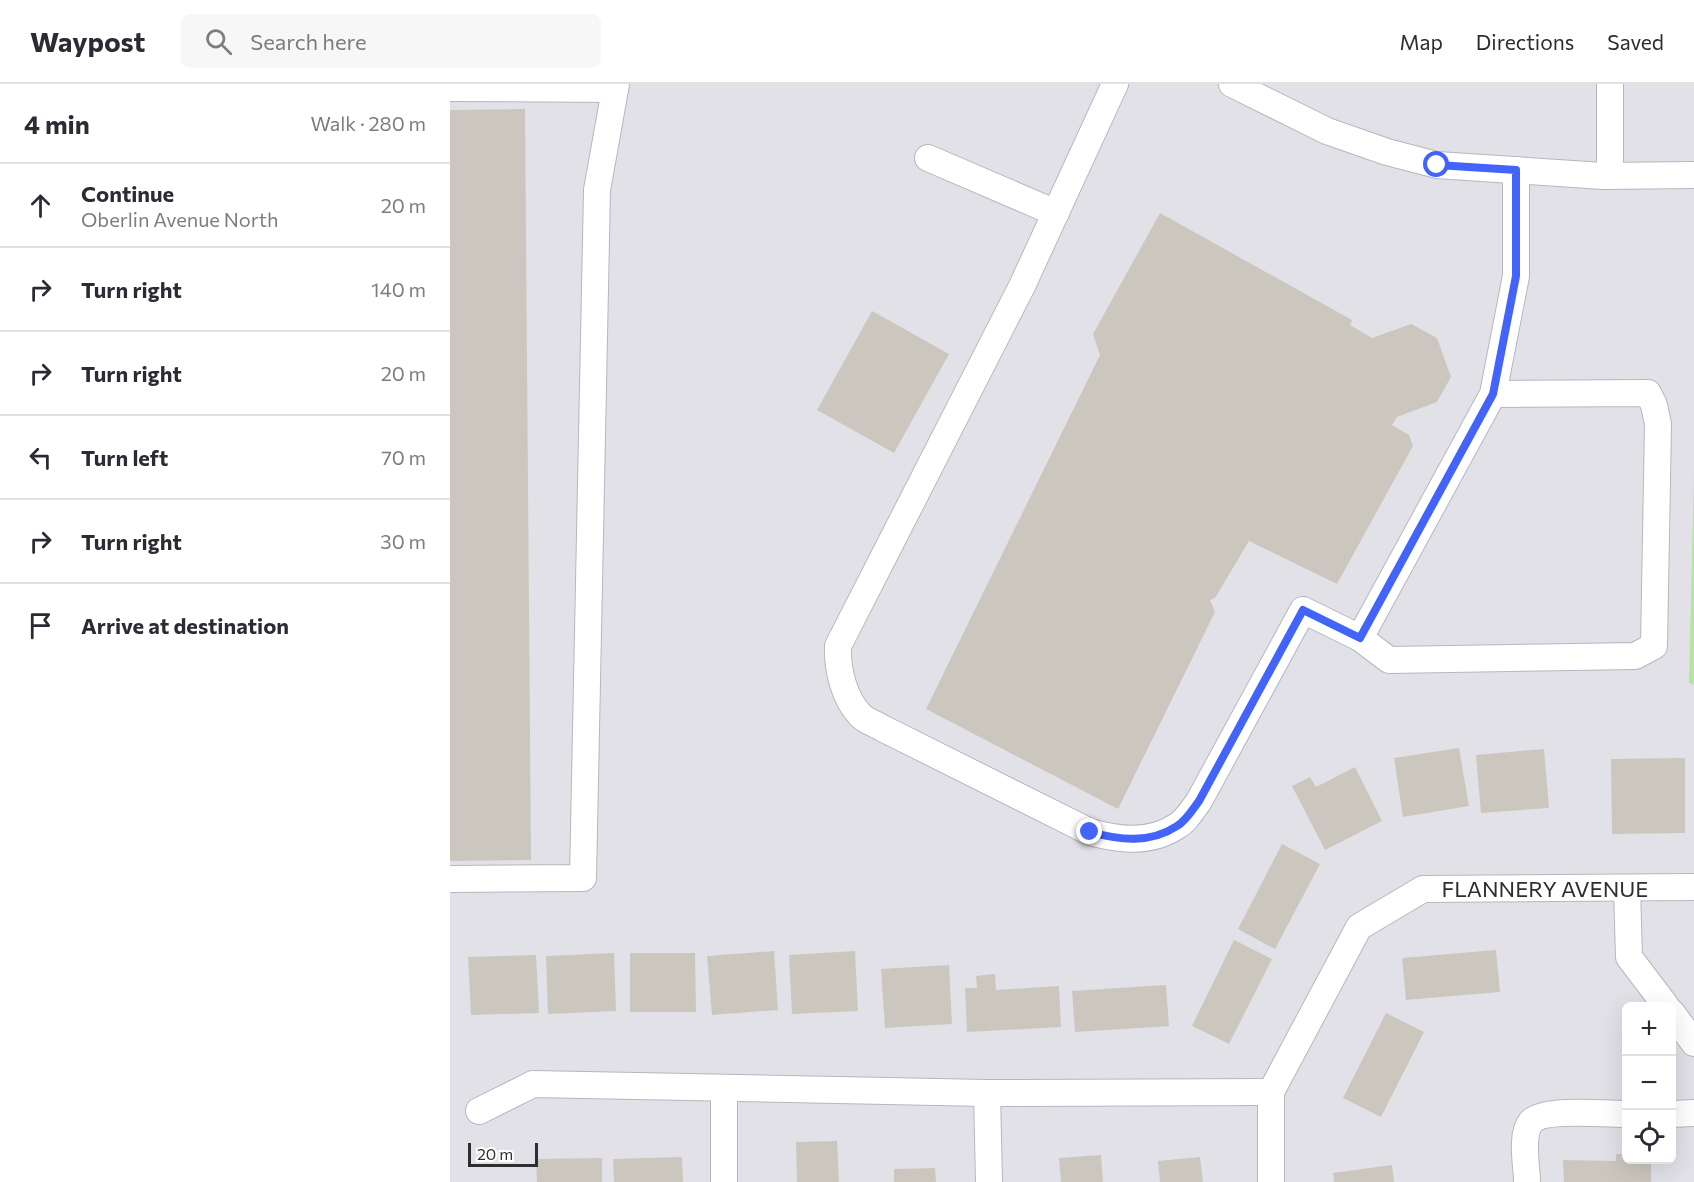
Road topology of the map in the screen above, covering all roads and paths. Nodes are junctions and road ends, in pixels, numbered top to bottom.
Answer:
1 (1115, 84) edge
2 (1232, 84) edge
3 (1611, 84) edge
4 (615, 87) edge
5 (450, 88) edge
6 (928, 158) dead end
7 (1516, 170) junction
8 (1610, 175) junction
9 (1694, 175) edge
10 (1056, 213) junction
11 (1493, 394) junction
12 (1360, 638) junction
13 (450, 879) edge
14 (1694, 887) edge
15 (1627, 888) junction
16 (1663, 1002) edge
17 (1676, 1020) edge
18 (1694, 1043) edge
19 (724, 1089) junction
20 (1271, 1092) junction
21 (987, 1093) junction
22 (479, 1111) dead end
23 (1676, 1113) edge
24 (1694, 1113) edge
25 (1622, 1114) edge
26 (724, 1182) edge
27 (989, 1182) edge
28 (1271, 1182) edge
29 (1527, 1182) edge

1 - 10 street
2 - 7 street
3 - 8 street
4 - 5 street
4 - 13 street
6 - 10 street
7 - 8 street
7 - 11 street
8 - 9 street
10 - 12 street
11 - 12 street
11 - 12 street
14 - 15 street, FLANNERY AVENUE
15 - 16 street
15 - 20 street, FLANNERY AVENUE
17 - 18 street
19 - 21 street
19 - 22 street
19 - 26 street
20 - 21 street
20 - 28 street, FLANNERY AVENUE
21 - 27 street
23 - 24 street
25 - 29 street

